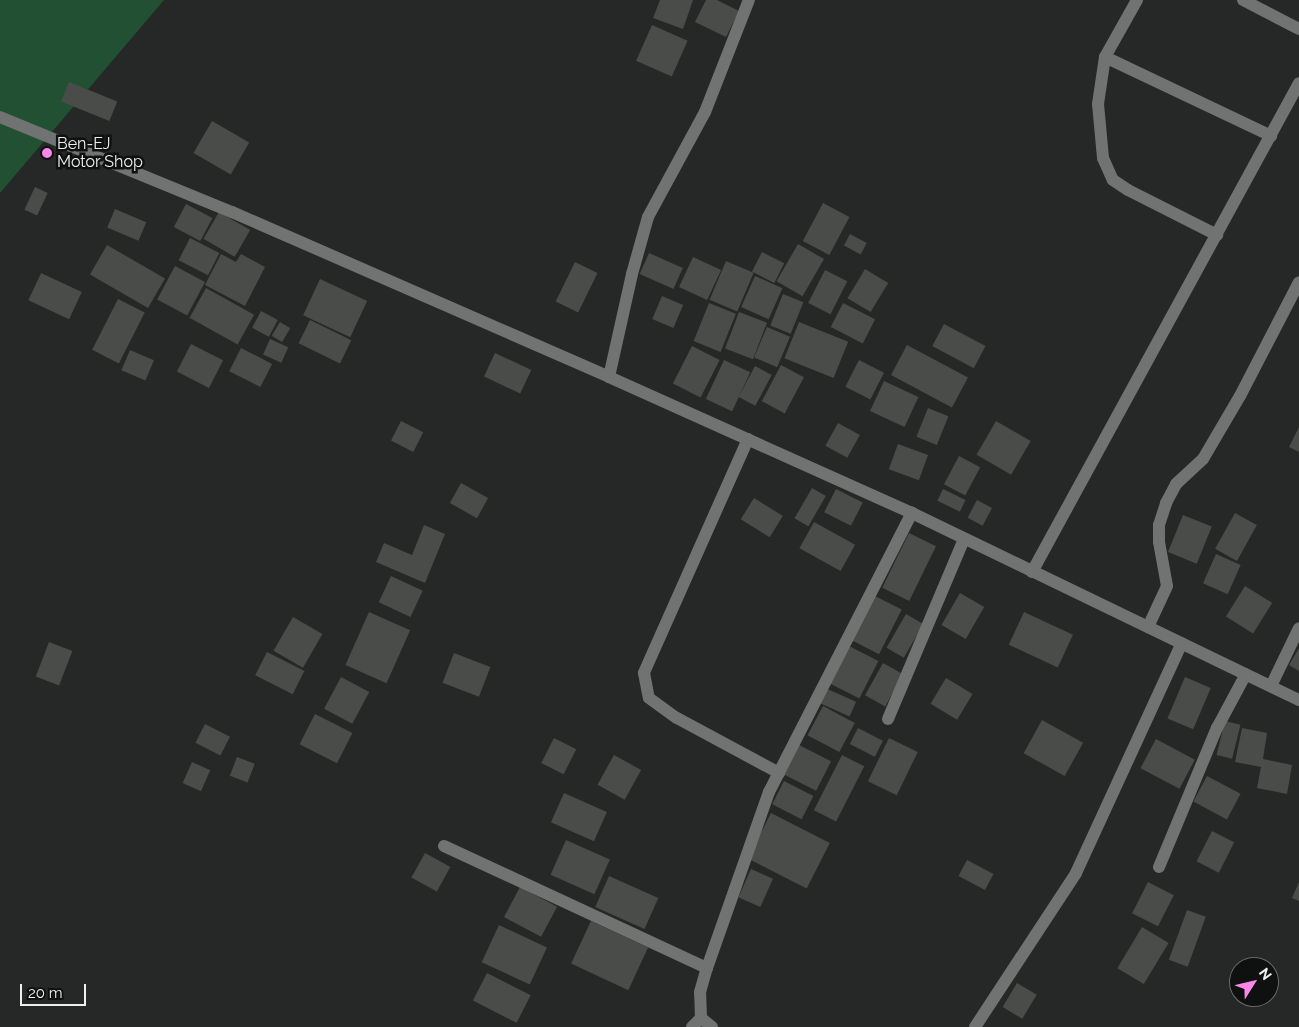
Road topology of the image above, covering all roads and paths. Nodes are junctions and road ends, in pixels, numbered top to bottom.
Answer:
1 (749, 0) edge
2 (1136, 0) edge
3 (1243, 0) edge
4 (1299, 29) edge
5 (1106, 57) junction
6 (1299, 83) edge
7 (0, 117) edge
8 (1271, 136) junction
9 (1216, 235) junction
10 (1299, 282) edge
11 (609, 377) junction
12 (748, 439) junction
13 (912, 513) junction
14 (964, 539) junction
15 (1032, 572) junction
16 (1148, 627) junction
17 (1299, 628) edge
18 (1182, 643) junction
19 (1246, 674) junction
20 (1271, 686) junction
21 (1299, 700) edge
22 (888, 718) dead end
23 (779, 773) junction
24 (444, 846) dead end
25 (1159, 867) dead end
26 (707, 968) junction
27 (697, 1022) edge
28 (712, 1027) edge
29 (975, 1027) edge

1 - 11 street
2 - 5 street
3 - 4 street
5 - 8 street
5 - 9 street
6 - 8 street
7 - 11 street
8 - 9 street
9 - 15 street
10 - 16 street
11 - 12 street
12 - 13 street
12 - 23 street
13 - 14 street
13 - 23 street
14 - 15 street
14 - 22 street
15 - 16 street
16 - 18 street
17 - 20 street
18 - 19 street
18 - 29 street
19 - 20 street
19 - 25 street
20 - 21 street
23 - 26 street
24 - 26 street
26 - 27 street
27 - 28 street

